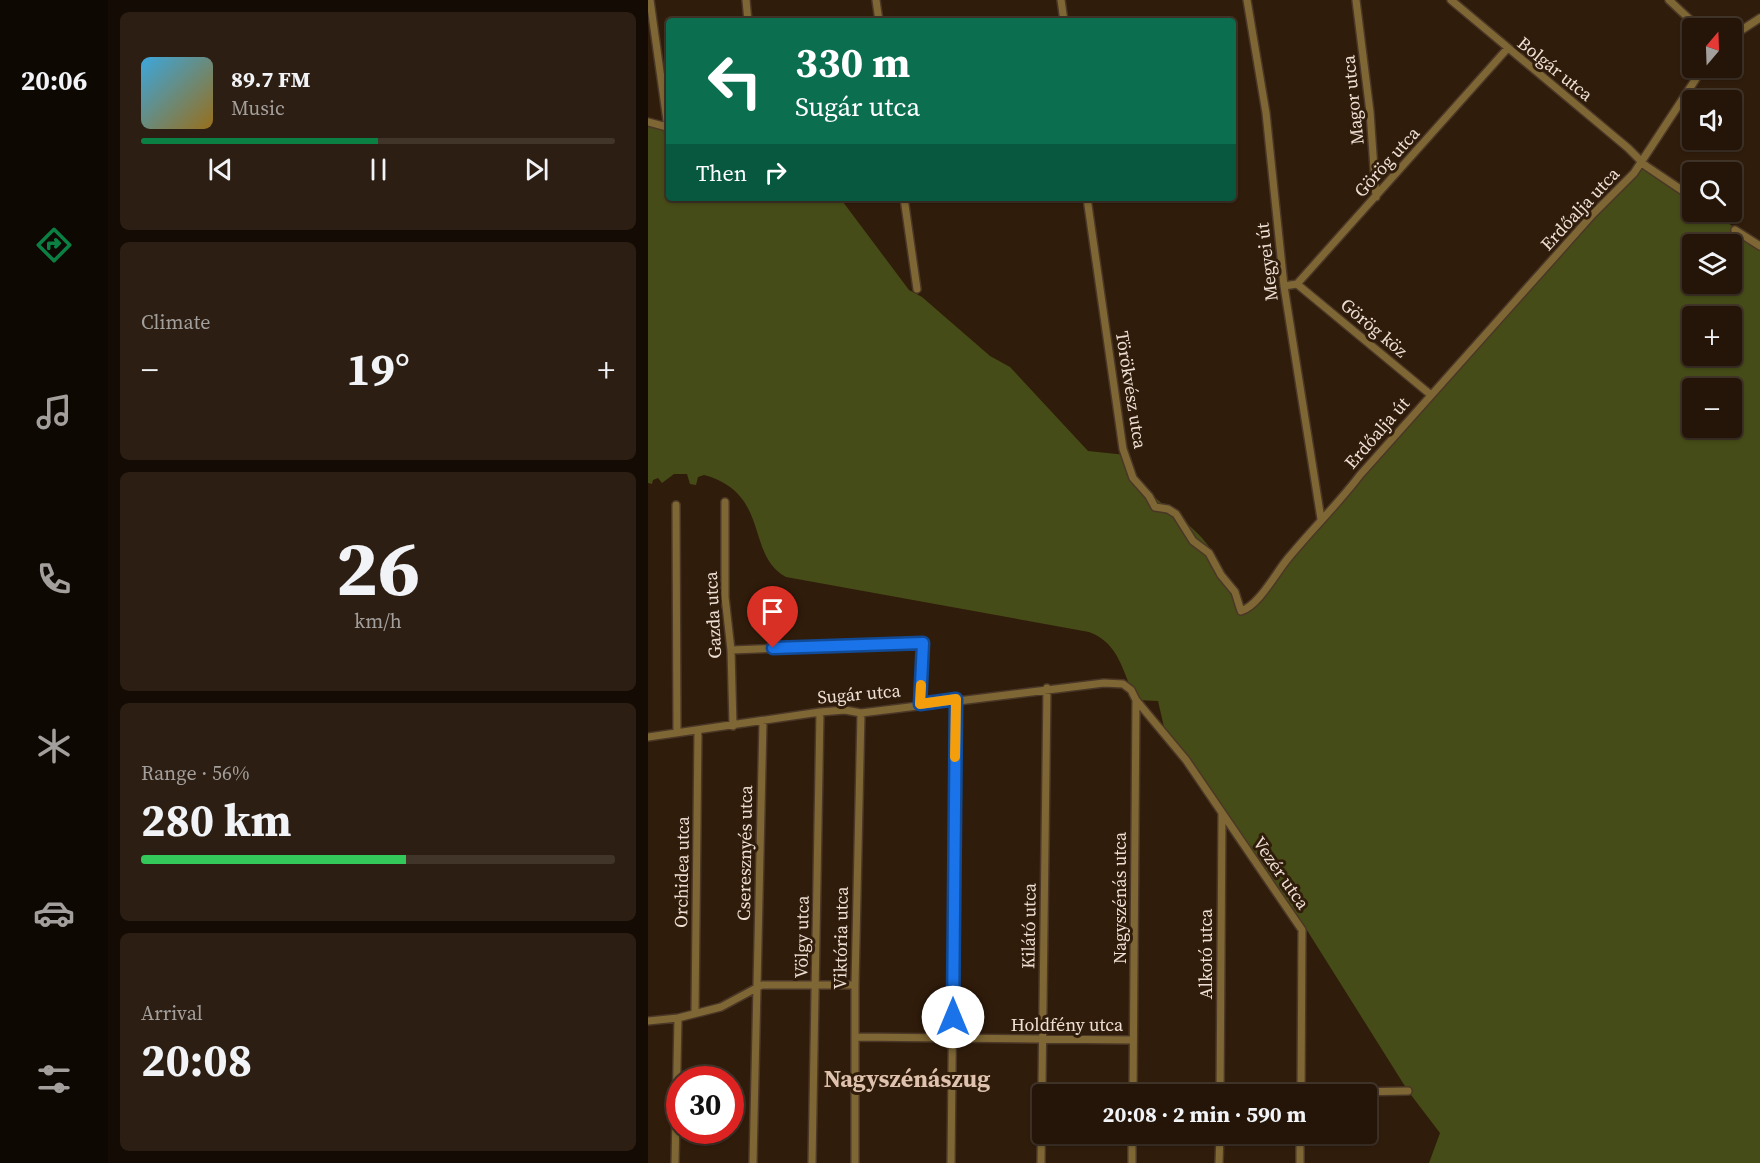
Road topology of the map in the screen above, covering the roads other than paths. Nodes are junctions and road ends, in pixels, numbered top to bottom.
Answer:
1 (650, 0) edge
2 (746, 0) edge
3 (876, 0) edge
4 (1061, 0) edge
5 (1247, 0) edge
6 (1356, 0) edge
7 (1451, 0) edge
8 (1669, 0) edge
9 (748, 18) edge
10 (879, 18) edge
11 (1064, 18) edge
12 (1688, 18) edge
13 (1760, 18) edge
14 (1742, 30) edge
15 (1507, 49) junction
16 (1696, 78) edge
17 (666, 116) edge
18 (648, 122) edge
19 (666, 130) edge
20 (1641, 161) junction
21 (1682, 190) edge
22 (1376, 197) junction
23 (904, 201) edge
24 (1087, 201) edge
25 (1735, 230) dead end
26 (1760, 246) edge
27 (1538, 275) joint
28 (1297, 284) junction
29 (1284, 286) junction
30 (917, 290) dead end
31 (1431, 395) junction
32 (725, 502) dead end
33 (676, 505) dead end
34 (1321, 519) junction
35 (1241, 611) joint
36 (730, 650) junction
37 (1047, 688) junction
38 (956, 699) junction
39 (1136, 700) junction
40 (920, 704) junction
41 (820, 712) junction
42 (861, 713) junction
43 (762, 721) junction
44 (733, 726) junction
45 (698, 731) junction
46 (677, 732) junction
47 (648, 737) edge
48 (1222, 814) junction
49 (816, 985) junction
50 (855, 985) junction
51 (757, 987) junction
52 (695, 1013) junction
53 (678, 1018) junction
54 (648, 1021) edge
55 (856, 1037) junction
56 (953, 1040) junction
57 (1042, 1040) junction
58 (1133, 1040) junction
59 (1133, 1084) edge
60 (1220, 1084) edge
61 (1301, 1084) edge
62 (1408, 1091) dead end
63 (1377, 1092) edge
64 (1132, 1144) edge
65 (1220, 1144) edge
66 (1300, 1144) edge
67 (675, 1163) edge
68 (753, 1163) edge
69 (812, 1163) edge
70 (855, 1163) edge
71 (951, 1163) edge
72 (1041, 1163) edge
73 (1132, 1163) edge
74 (1219, 1163) edge
75 (1300, 1163) edge

1 - 17 street
2 - 9 street
3 - 10 street
4 - 11 street
5 - 29 street, Megyei út
6 - 22 street, Magor utca
7 - 15 street, Bolgár utca
8 - 12 street
13 - 14 street
15 - 20 street, Bolgár utca
15 - 22 street, Görög utca
16 - 20 street, Erdőalja utca
18 - 19 street
20 - 21 street, Bolgár utca
20 - 27 street, Erdőalja utca
22 - 28 street, Görög utca
23 - 30 street
24 - 35 street, Törökvész utca
25 - 26 street
27 - 31 street, Erdőalja út
28 - 29 street
28 - 31 street, Görög köz
29 - 34 street, Megyei út
31 - 34 street, Erdőalja út
32 - 36 street, Gazda utca
33 - 46 street
34 - 35 street, Erdőalja út
36 - 40 street
36 - 44 street, Gazda utca
37 - 38 street, Sugár utca
37 - 39 street, Sugár utca
37 - 57 street, Kilátó utca
38 - 40 street, Sugár utca
38 - 56 street
39 - 48 street, Vezér utca
39 - 58 street, Nagyszénás utca
40 - 42 street, Sugár utca
41 - 42 street, Sugár utca
41 - 43 street, Sugár utca
41 - 49 street, Völgy utca
42 - 50 street, Viktória utca
43 - 44 street, Sugár utca
43 - 51 street, Cseresznyés utca
44 - 45 street, Sugár utca
45 - 46 street, Sugár utca
45 - 52 street, Orchidea utca
46 - 47 street, Sugár utca
48 - 60 street, Alkotó utca
48 - 61 street, Vezér utca
49 - 50 street
49 - 51 street
49 - 69 street, Völgy utca
50 - 55 street, Viktória utca
51 - 52 street
51 - 68 street, Cseresznyés utca
52 - 53 street
53 - 54 street
53 - 67 street
55 - 56 street, Holdfény utca
55 - 70 street, Viktória utca
56 - 57 street, Holdfény utca
56 - 71 street
57 - 58 street, Holdfény utca
57 - 72 street, Kilátó utca
58 - 59 street, Nagyszénás utca
62 - 63 street
64 - 73 street
65 - 74 street
66 - 75 street

